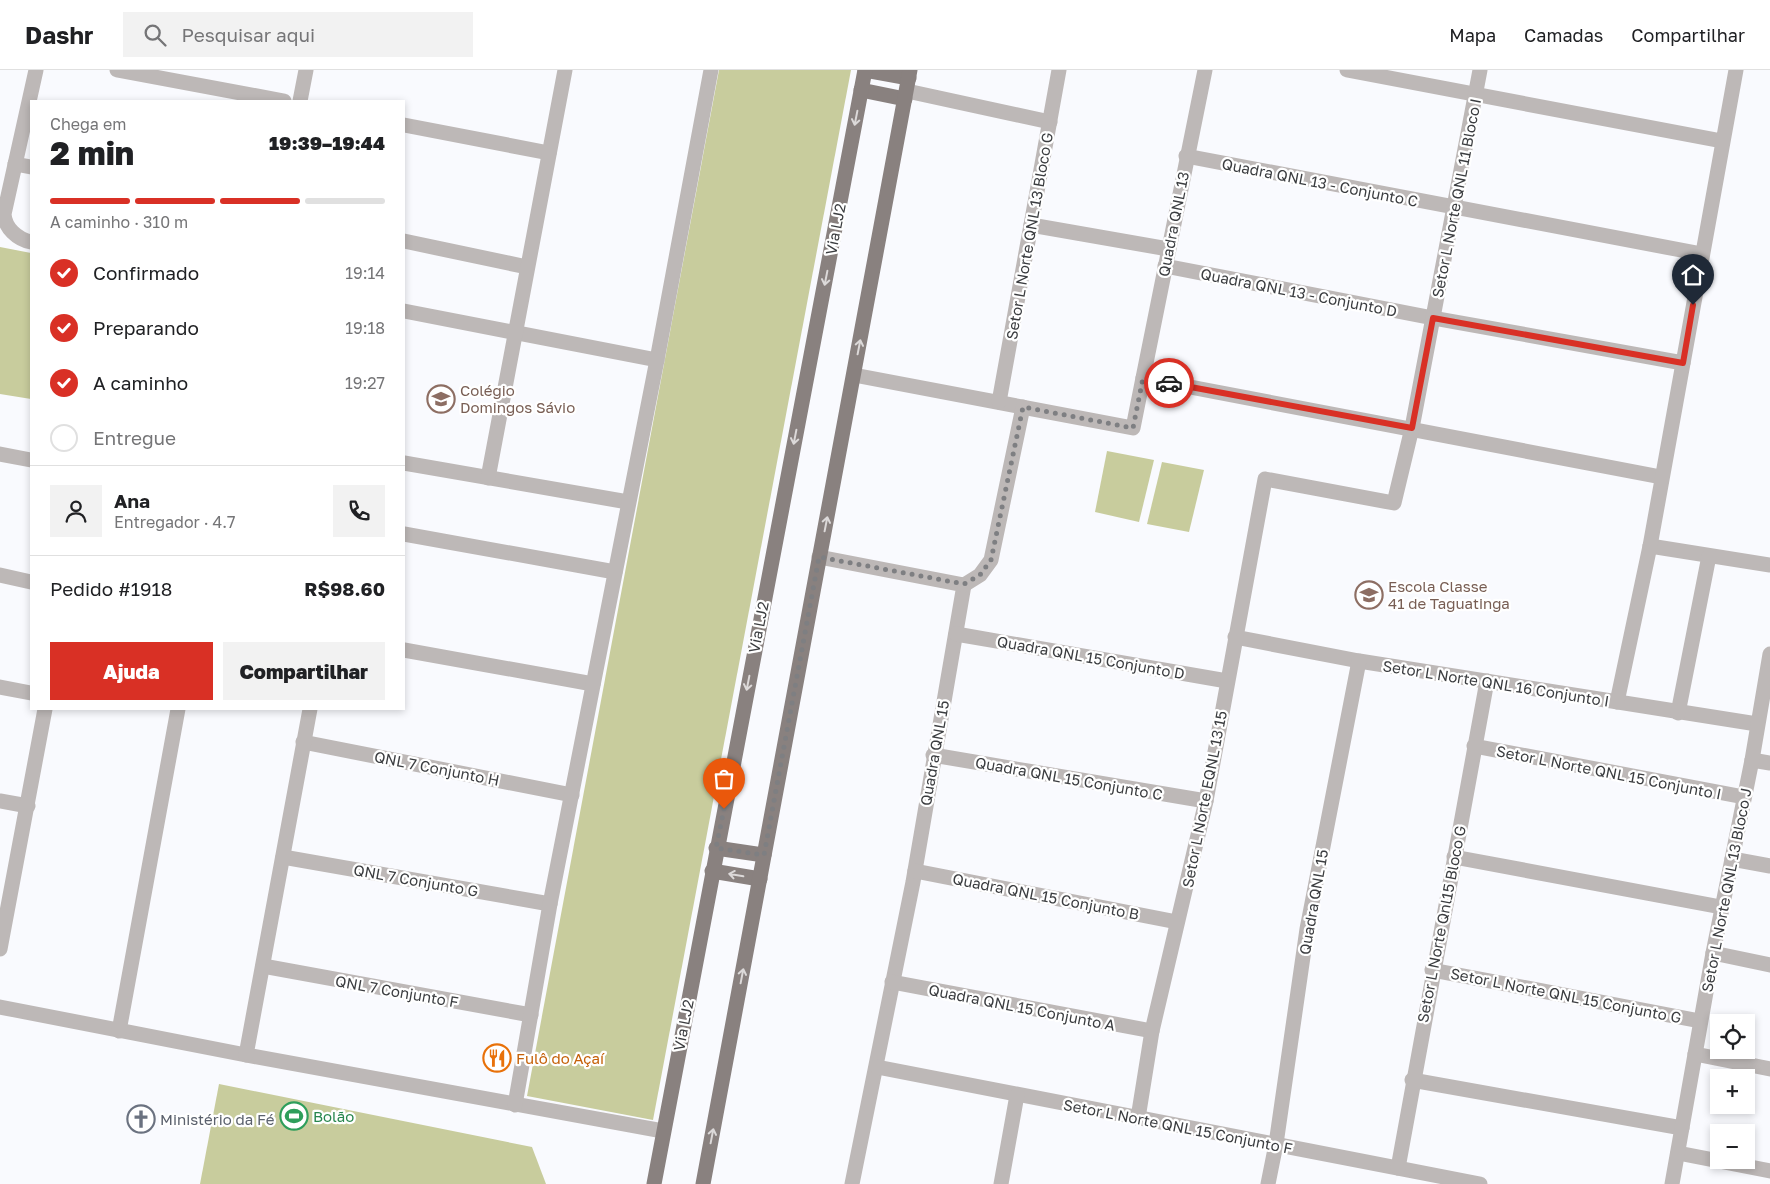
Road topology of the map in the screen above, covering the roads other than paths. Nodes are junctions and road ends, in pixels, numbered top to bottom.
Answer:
1 (36, 70) edge
2 (117, 70) edge
3 (306, 70) edge
4 (564, 70) edge
5 (711, 70) edge
6 (865, 70) edge
7 (1059, 70) edge
8 (1205, 70) edge
9 (1348, 70) edge
10 (1480, 70) edge
11 (1736, 70) edge
12 (908, 84) edge
13 (861, 90) junction
14 (1476, 94) junction
15 (279, 100) edge
16 (300, 100) edge
17 (1050, 122) junction
18 (405, 125) edge
19 (1722, 141) junction
20 (549, 153) junction
21 (1186, 156) junction
22 (15, 164) junction
23 (30, 167) edge
24 (1454, 207) junction
25 (2, 213) edge
26 (1031, 225) junction
27 (30, 241) edge
28 (405, 241) edge
29 (1168, 249) junction
30 (1702, 254) junction
31 (1164, 266) junction
32 (527, 267) junction
33 (405, 311) edge
34 (1433, 318) junction
35 (516, 332) junction
36 (657, 360) junction
37 (1683, 363) junction
38 (854, 375) junction
39 (1143, 378) junction
40 (999, 402) junction
41 (1023, 407) junction
42 (1412, 428) junction
43 (0, 454) edge
44 (30, 460) edge
45 (405, 463) edge
46 (1661, 477) junction
47 (488, 478) junction
48 (1264, 479) joint
49 (628, 502) junction
50 (405, 534) edge
51 (1650, 546) junction
52 (1709, 556) junction
53 (819, 557) junction
54 (1770, 565) edge
55 (615, 572) junction
56 (0, 575) edge
57 (30, 582) edge
58 (964, 584) junction
59 (956, 634) junction
60 (1235, 637) junction
61 (405, 650) edge
62 (1770, 659) edge
63 (1359, 660) junction
64 (1227, 681) junction
65 (1487, 681) junction
66 (593, 684) junction
67 (0, 687) edge
68 (30, 693) edge
69 (1617, 702) junction
70 (45, 710) edge
71 (178, 710) edge
72 (310, 710) edge
73 (1678, 713) junction
74 (1757, 724) junction
75 (303, 742) junction
76 (1474, 746) junction
77 (933, 755) junction
78 (1752, 760) junction
79 (1770, 763) edge
80 (572, 795) junction
81 (1744, 797) junction
82 (0, 801) edge
83 (1206, 801) junction
84 (28, 806) junction
85 (716, 848) junction
86 (764, 855) junction
87 (1454, 856) junction
88 (283, 857) junction
89 (1732, 859) junction
90 (1770, 866) edge
91 (915, 870) junction
92 (712, 871) junction
93 (760, 880) junction
94 (550, 904) junction
95 (1721, 907) junction
96 (3, 919) edge
97 (1177, 922) junction
98 (0, 949) edge
99 (1713, 952) junction
100 (1770, 965) edge
101 (262, 966) junction
102 (1432, 970) junction
103 (892, 982) junction
104 (0, 1007) edge
105 (531, 1015) junction
106 (1700, 1021) junction
107 (119, 1031) junction
108 (1152, 1031) junction
109 (1695, 1054) junction
110 (246, 1055) junction
111 (877, 1067) junction
112 (1770, 1068) edge
113 (1412, 1080) junction
114 (1017, 1095) junction
115 (515, 1105) junction
116 (1138, 1118) junction
117 (1682, 1128) junction
118 (664, 1131) junction
119 (1276, 1144) junction
120 (1678, 1153) junction
121 (1398, 1168) junction
122 (1770, 1171) edge
123 (654, 1184) edge
124 (703, 1184) edge
125 (852, 1184) edge
126 (1001, 1184) edge
127 (1268, 1184) edge
128 (1480, 1184) edge
129 (1672, 1184) edge

1 - 22 street
2 - 15 street
3 - 16 street
4 - 20 street
5 - 36 street
6 - 12 main road
6 - 13 main road, Via LJ2
7 - 17 street, Setor L Norte QNL 13 Bloco G
8 - 21 street, Quadra QNL 13
9 - 14 street
10 - 14 street, Setor L Norte QNL 11 Bloco I
11 - 19 street
12 - 13 main road
12 - 17 street
38 -> 12 main road
13 -> 85 main road, Via LJ2
14 - 19 street
14 - 24 street, Setor L Norte QNL 11 Bloco I
17 - 26 street, Setor L Norte QNL 13 Bloco G
18 - 20 street
19 - 30 street
20 - 32 street
21 - 24 street, Quadra QNL 13 - Conjunto C
21 - 29 street, Quadra QNL 13
22 - 23 street
22 - 25 street
24 - 30 street, Quadra QNL 13 - Conjunto C
24 - 34 street, Setor L Norte QNL 11 Bloco I
25 - 27 street
26 - 29 street
26 - 40 street, Setor L Norte QNL 13 Bloco G
28 - 32 street
29 - 31 street, Quadra QNL 13
30 - 37 street
31 - 34 street, Quadra QNL 13 - Conjunto D
31 - 39 street, Quadra QNL 13
32 - 35 street
33 - 35 street
34 - 37 street, Quadra QNL 13 - Conjunto D
34 - 42 street, Setor L Norte QNL 11 Bloco I
35 - 36 street
35 - 47 street
36 - 49 street
37 - 46 street
38 - 40 street
53 -> 38 main road
39 - 41 street, Quadra QNL 13
39 - 42 street
40 - 41 street
41 - 58 street
42 - 46 street
42 - 48 street, Setor L Norte QNL 11 Bloco I
43 - 44 street
45 - 47 street
46 - 51 street
47 - 49 street
48 - 60 street, Setor L Norte EQNL 13 15
49 - 55 street
50 - 55 street
51 - 52 street
51 - 69 street
52 - 54 street
52 - 73 street
53 - 58 street
53 - 86 main road
55 - 66 street
56 - 57 street
58 - 59 street, Quadra QNL 15
59 - 64 street, Quadra QNL 15 Conjunto D
59 - 77 street, Quadra QNL 15
60 - 63 street, Setor L Norte QNL 16 Conjunto I
60 - 64 street, Setor L Norte EQNL 13 15
61 - 66 street
62 - 74 street, Setor L Norte QNL 13 Bloco J
63 - 65 street, Setor L Norte QNL 16 Conjunto I
63 - 119 street, Quadra QNL 15
64 - 83 street, Setor L Norte EQNL 13 15
65 - 69 street, Setor L Norte QNL 16 Conjunto I
65 - 76 street, Setor L Norte Qnl15 Bloco G
66 - 80 street
67 - 68 street
69 - 73 street, Setor L Norte QNL 16 Conjunto I
70 - 84 street
71 - 107 street
72 - 75 street
73 - 74 street, Setor L Norte QNL 16 Conjunto I
74 - 78 street, Setor L Norte QNL 13 Bloco J
75 - 80 street, QNL 7 Conjunto H
75 - 88 street
76 - 81 street, Setor L Norte QNL 15 Conjunto I
76 - 87 street, Setor L Norte Qnl15 Bloco G
77 - 83 street, Quadra QNL 15 Conjunto C
77 - 91 street, Quadra QNL 15
78 - 79 street
78 - 81 street, Setor L Norte QNL 13 Bloco J
80 - 94 street
81 - 89 street, Setor L Norte QNL 13 Bloco J
82 - 84 street
83 - 97 street, Setor L Norte EQNL 13 15
84 - 96 street
85 - 86 main road
85 - 92 main road, Via LJ2
86 - 93 main road
87 - 95 street
87 - 102 street, Setor L Norte Qnl15 Bloco G
88 - 94 street, QNL 7 Conjunto G
88 - 101 street
89 - 90 street
89 - 95 street, Setor L Norte QNL 13 Bloco J
91 - 97 street, Quadra QNL 15 Conjunto B
91 - 103 street, Quadra QNL 15
93 -> 92 main road
92 - 118 main road, Via LJ2
124 -> 93 main road
94 - 105 street
95 - 99 street, Setor L Norte QNL 13 Bloco J
96 - 98 street
97 - 108 street, Setor L Norte EQNL 13 15
99 - 100 street
99 - 106 street, Setor L Norte QNL 13 Bloco J
101 - 105 street, QNL 7 Conjunto F
101 - 110 street
102 - 106 street, Setor L Norte QNL 15 Conjunto G
102 - 113 street, Setor L Norte Qnl15 Bloco G
103 - 108 street, Quadra QNL 15 Conjunto A
103 - 111 street, Quadra QNL 15
104 - 107 street
105 - 115 street
106 - 109 street, Setor L Norte QNL 13 Bloco J
107 - 110 street
108 - 116 street, Setor L Norte EQNL 13 15
109 - 112 street
109 - 117 street, Setor L Norte QNL 13 Bloco J
110 - 115 street
111 - 114 street, Setor L Norte QNL 15 Conjunto F
111 - 125 street, Quadra QNL 15
113 - 117 street
113 - 121 street, Setor L Norte Qnl15 Bloco G
114 - 116 street, Setor L Norte QNL 15 Conjunto F
114 - 126 street
115 - 118 street
116 - 119 street, Setor L Norte QNL 15 Conjunto F
117 - 120 street, Setor L Norte QNL 13 Bloco J
118 - 123 main road, Via LJ2
119 - 121 street, Setor L Norte QNL 15 Conjunto F
119 - 127 street, Quadra QNL 15
120 - 122 street
120 - 129 street, Setor L Norte QNL 13 Bloco J
121 - 128 street, Setor L Norte QNL 15 Conjunto F

